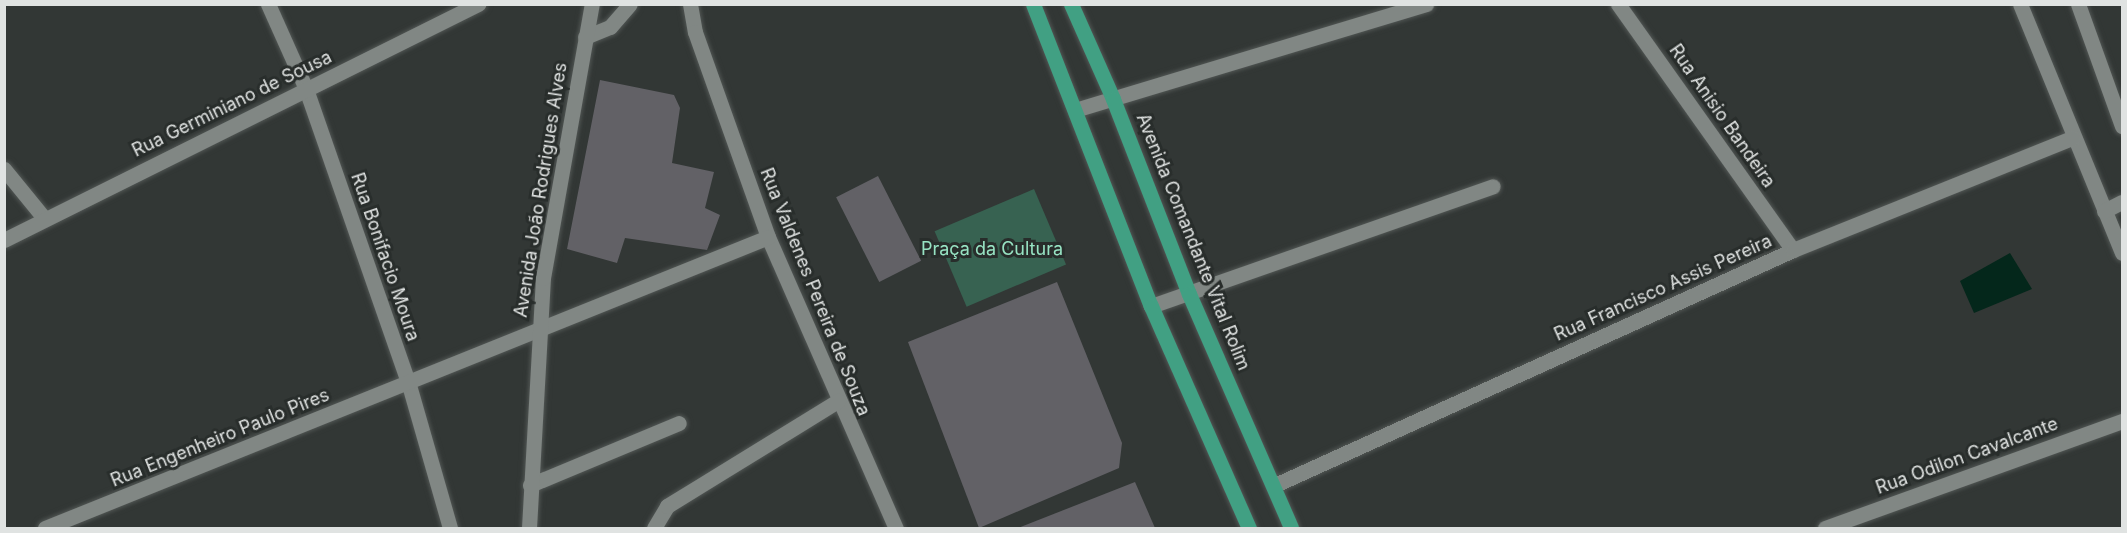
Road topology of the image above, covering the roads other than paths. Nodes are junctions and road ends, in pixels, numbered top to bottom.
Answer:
1 (268, 4) edge
2 (478, 4) edge
3 (592, 4) edge
4 (630, 4) edge
5 (678, 4) edge
6 (690, 4) edge
7 (1033, 4) edge
8 (1071, 4) edge
9 (1426, 4) edge
10 (1618, 4) edge
11 (2020, 4) edge
12 (2078, 4) edge
13 (695, 32) junction
14 (585, 37) junction
15 (306, 89) junction
16 (1113, 99) junction
17 (1075, 110) junction
18 (2122, 126) edge
19 (2072, 138) junction
20 (4, 169) edge
21 (1493, 186) dead end
22 (2122, 202) edge
23 (2104, 211) junction
24 (44, 218) junction
25 (768, 237) junction
26 (4, 240) edge
27 (1793, 250) junction
28 (2122, 253) edge
29 (1189, 294) junction
30 (1151, 306) junction
31 (538, 331) junction
32 (409, 385) junction
33 (838, 401) junction
34 (2122, 421) edge
35 (679, 423) dead end
36 (530, 485) junction
37 (1275, 485) junction
38 (45, 528) edge
39 (450, 528) edge
40 (529, 528) edge
41 (654, 528) edge
42 (896, 528) edge
43 (1249, 528) edge
44 (1292, 528) edge
45 (1825, 528) edge

1 - 15 street, Rua Bonifacio Moura
2 - 15 street, Rua Germiniano de Sousa
3 - 14 street, Avenida João Rodrigues Alves
4 - 14 street
5 - 13 street, Rua Valdenes Pereira de Souza
6 - 13 street, Rua Valdenes Pereira de Souza
7 - 17 main road
8 - 16 main road, Avenida Comandante Vital Rolim
9 - 16 street
10 - 27 street, Rua Anisio Bandeira
11 - 19 street
12 - 18 street
13 - 25 street, Rua Valdenes Pereira de Souza
14 - 31 street, Avenida João Rodrigues Alves
15 - 24 street, Rua Germiniano de Sousa
15 - 32 street, Rua Bonifacio Moura
16 - 17 street
16 - 29 main road, Avenida Comandante Vital Rolim
17 - 30 main road
19 - 23 street
19 - 27 street, Rua Francisco Assis Pereira
20 - 24 street
21 - 29 street
22 - 23 street
23 - 28 street
24 - 26 street, Rua Germiniano de Sousa
25 - 31 street, Rua Engenheiro Paulo Pires
25 - 33 street, Rua Valdenes Pereira de Souza
27 - 37 street, Rua Francisco Assis Pereira
29 - 30 street
29 - 37 main road, Avenida Comandante Vital Rolim
30 - 43 main road
31 - 32 street, Rua Engenheiro Paulo Pires
31 - 36 street, Avenida João Rodrigues Alves
32 - 38 street, Rua Engenheiro Paulo Pires
32 - 39 street, Rua Bonifacio Moura
33 - 41 street
33 - 42 street, Rua Valdenes Pereira de Souza
34 - 45 street, Rua Odilon Cavalcante
35 - 36 street
36 - 40 street, Avenida João Rodrigues Alves
37 - 44 main road, Avenida Comandante Vital Rolim

